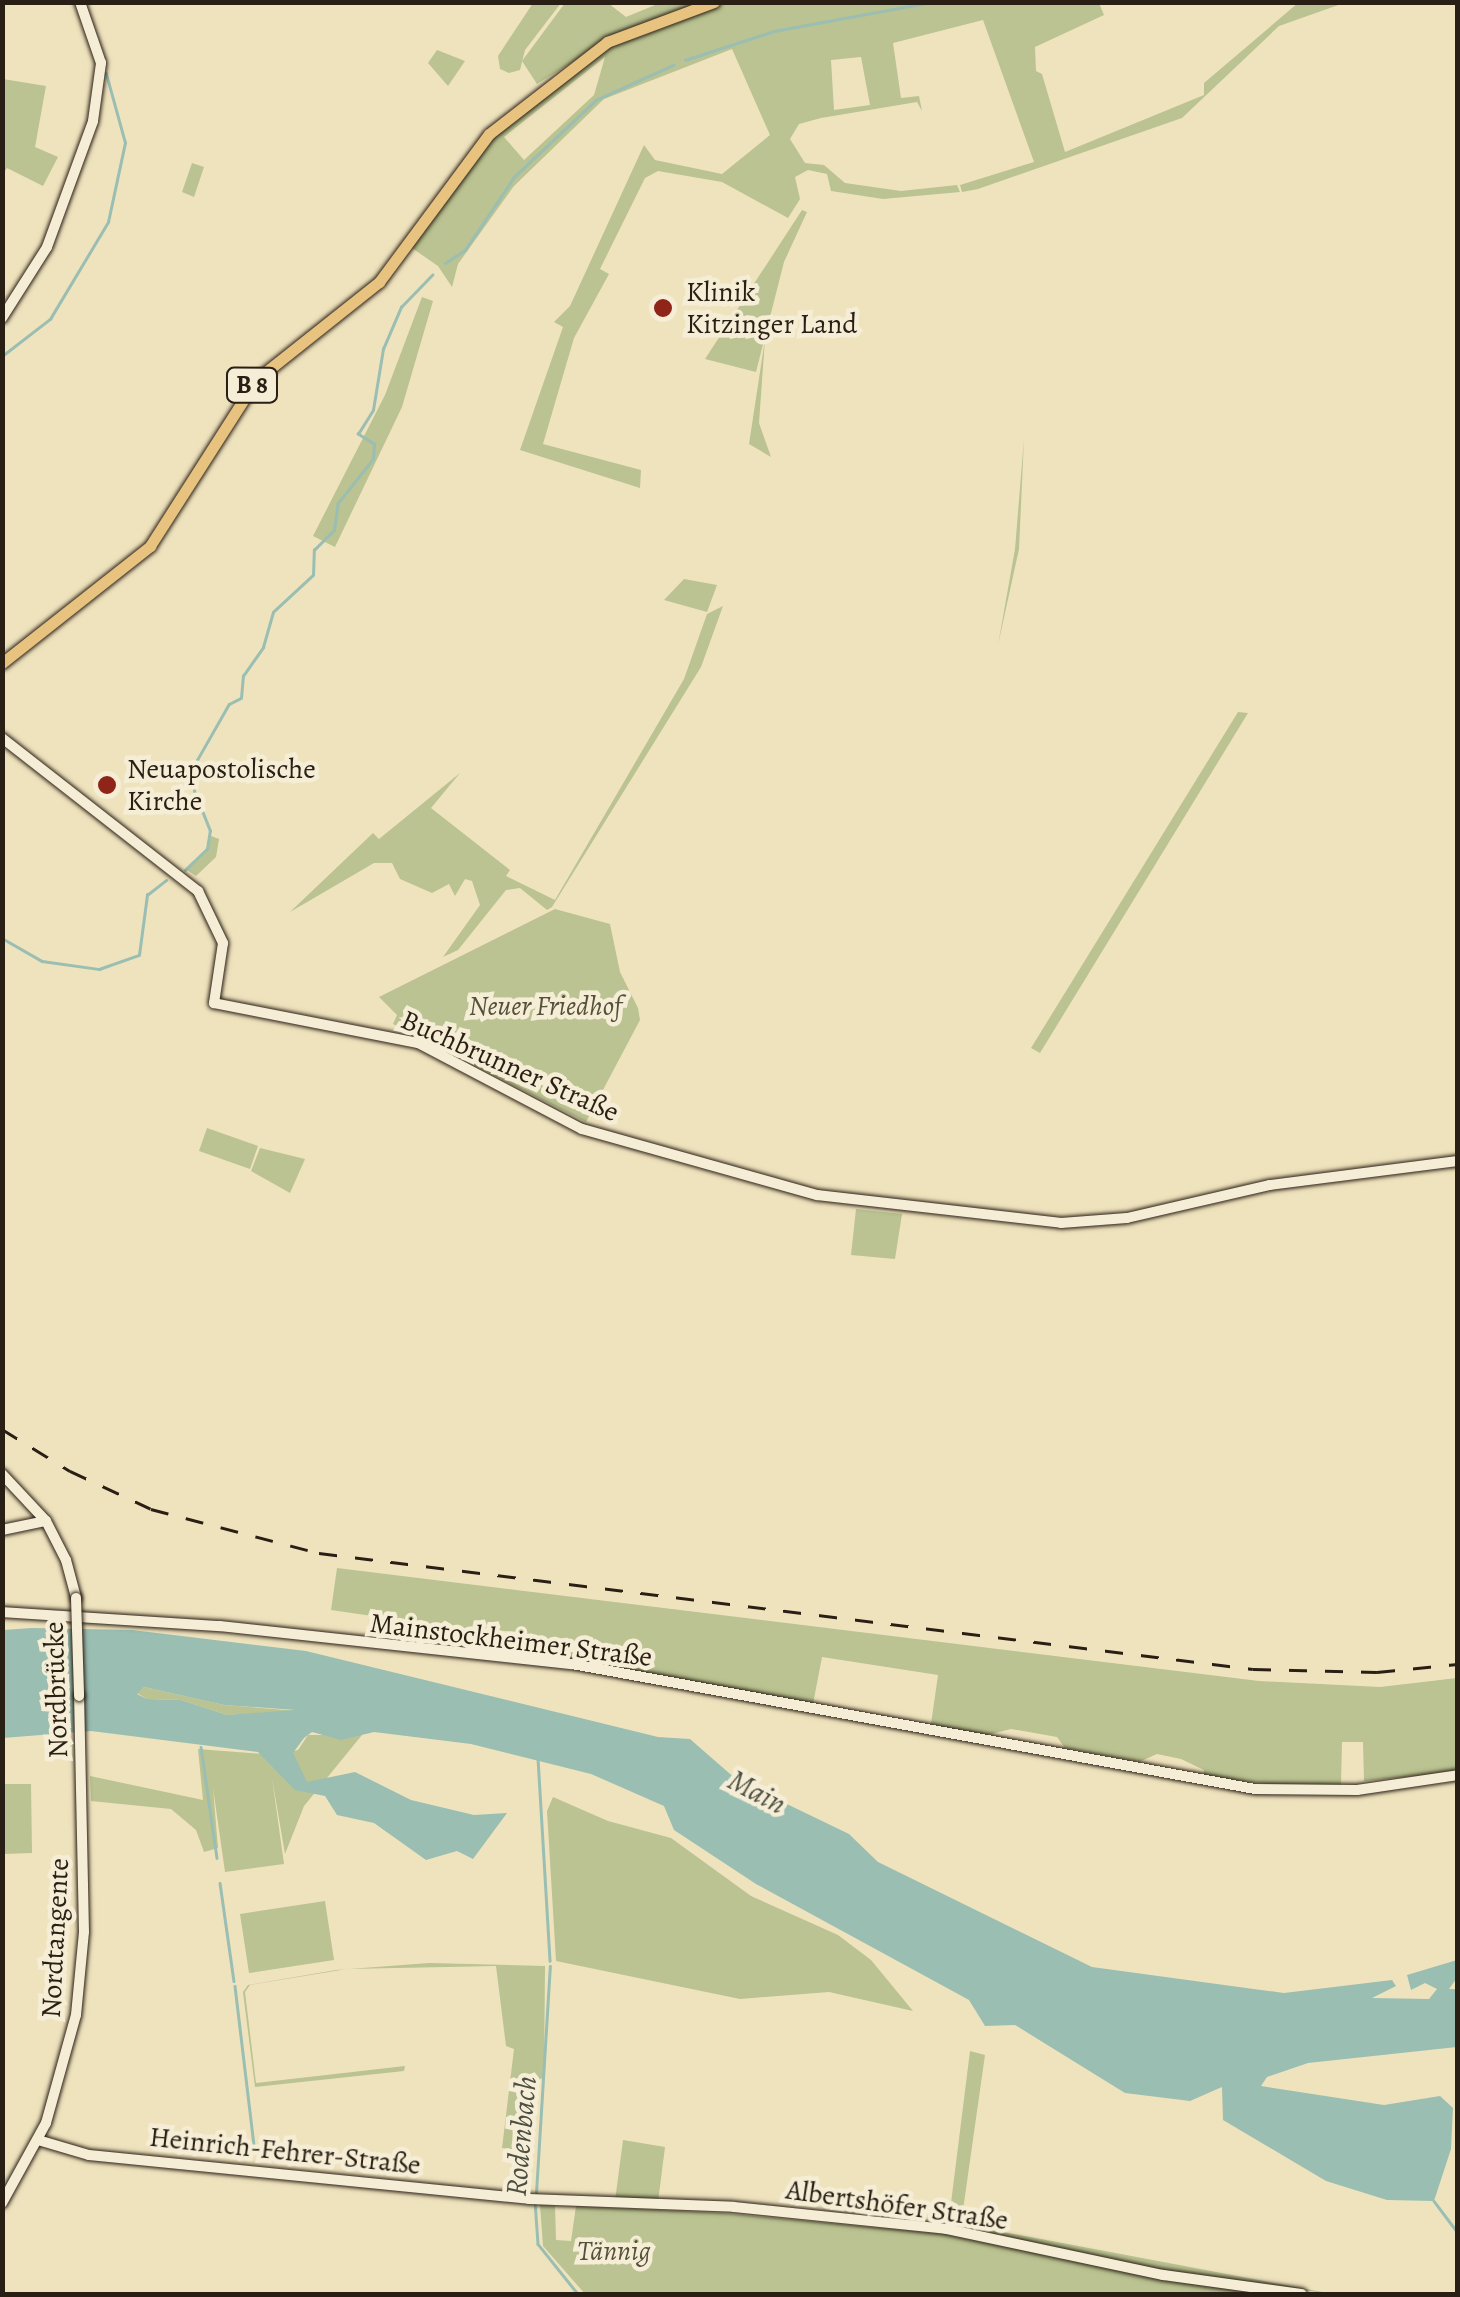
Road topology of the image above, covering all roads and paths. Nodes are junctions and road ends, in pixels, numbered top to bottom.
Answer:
1 (80, 2) edge
2 (714, 2) edge
3 (2, 318) edge
4 (2, 663) edge
5 (2, 738) edge
6 (1458, 1162) edge
7 (2, 1474) edge
8 (46, 1521) junction
9 (2, 1530) edge
10 (2, 1612) edge
11 (1458, 1774) edge
12 (82, 1780) joint
13 (38, 2140) junction
14 (535, 2200) joint
15 (2, 2203) edge
16 (1302, 2294) edge

1 - 3 street
2 - 4 main road, B 8
5 - 6 street, Buchbrunner Straße
7 - 8 street
8 - 9 street
8 - 12 street, Nordbrücke, bridge
10 - 11 street, Mainstockheimer Straße
12 - 13 street, Nordtangente
13 - 14 street, Heinrich-Fehrer-Straße
13 - 15 street, Nordtangente
14 - 16 street, Albertshöfer Straße

